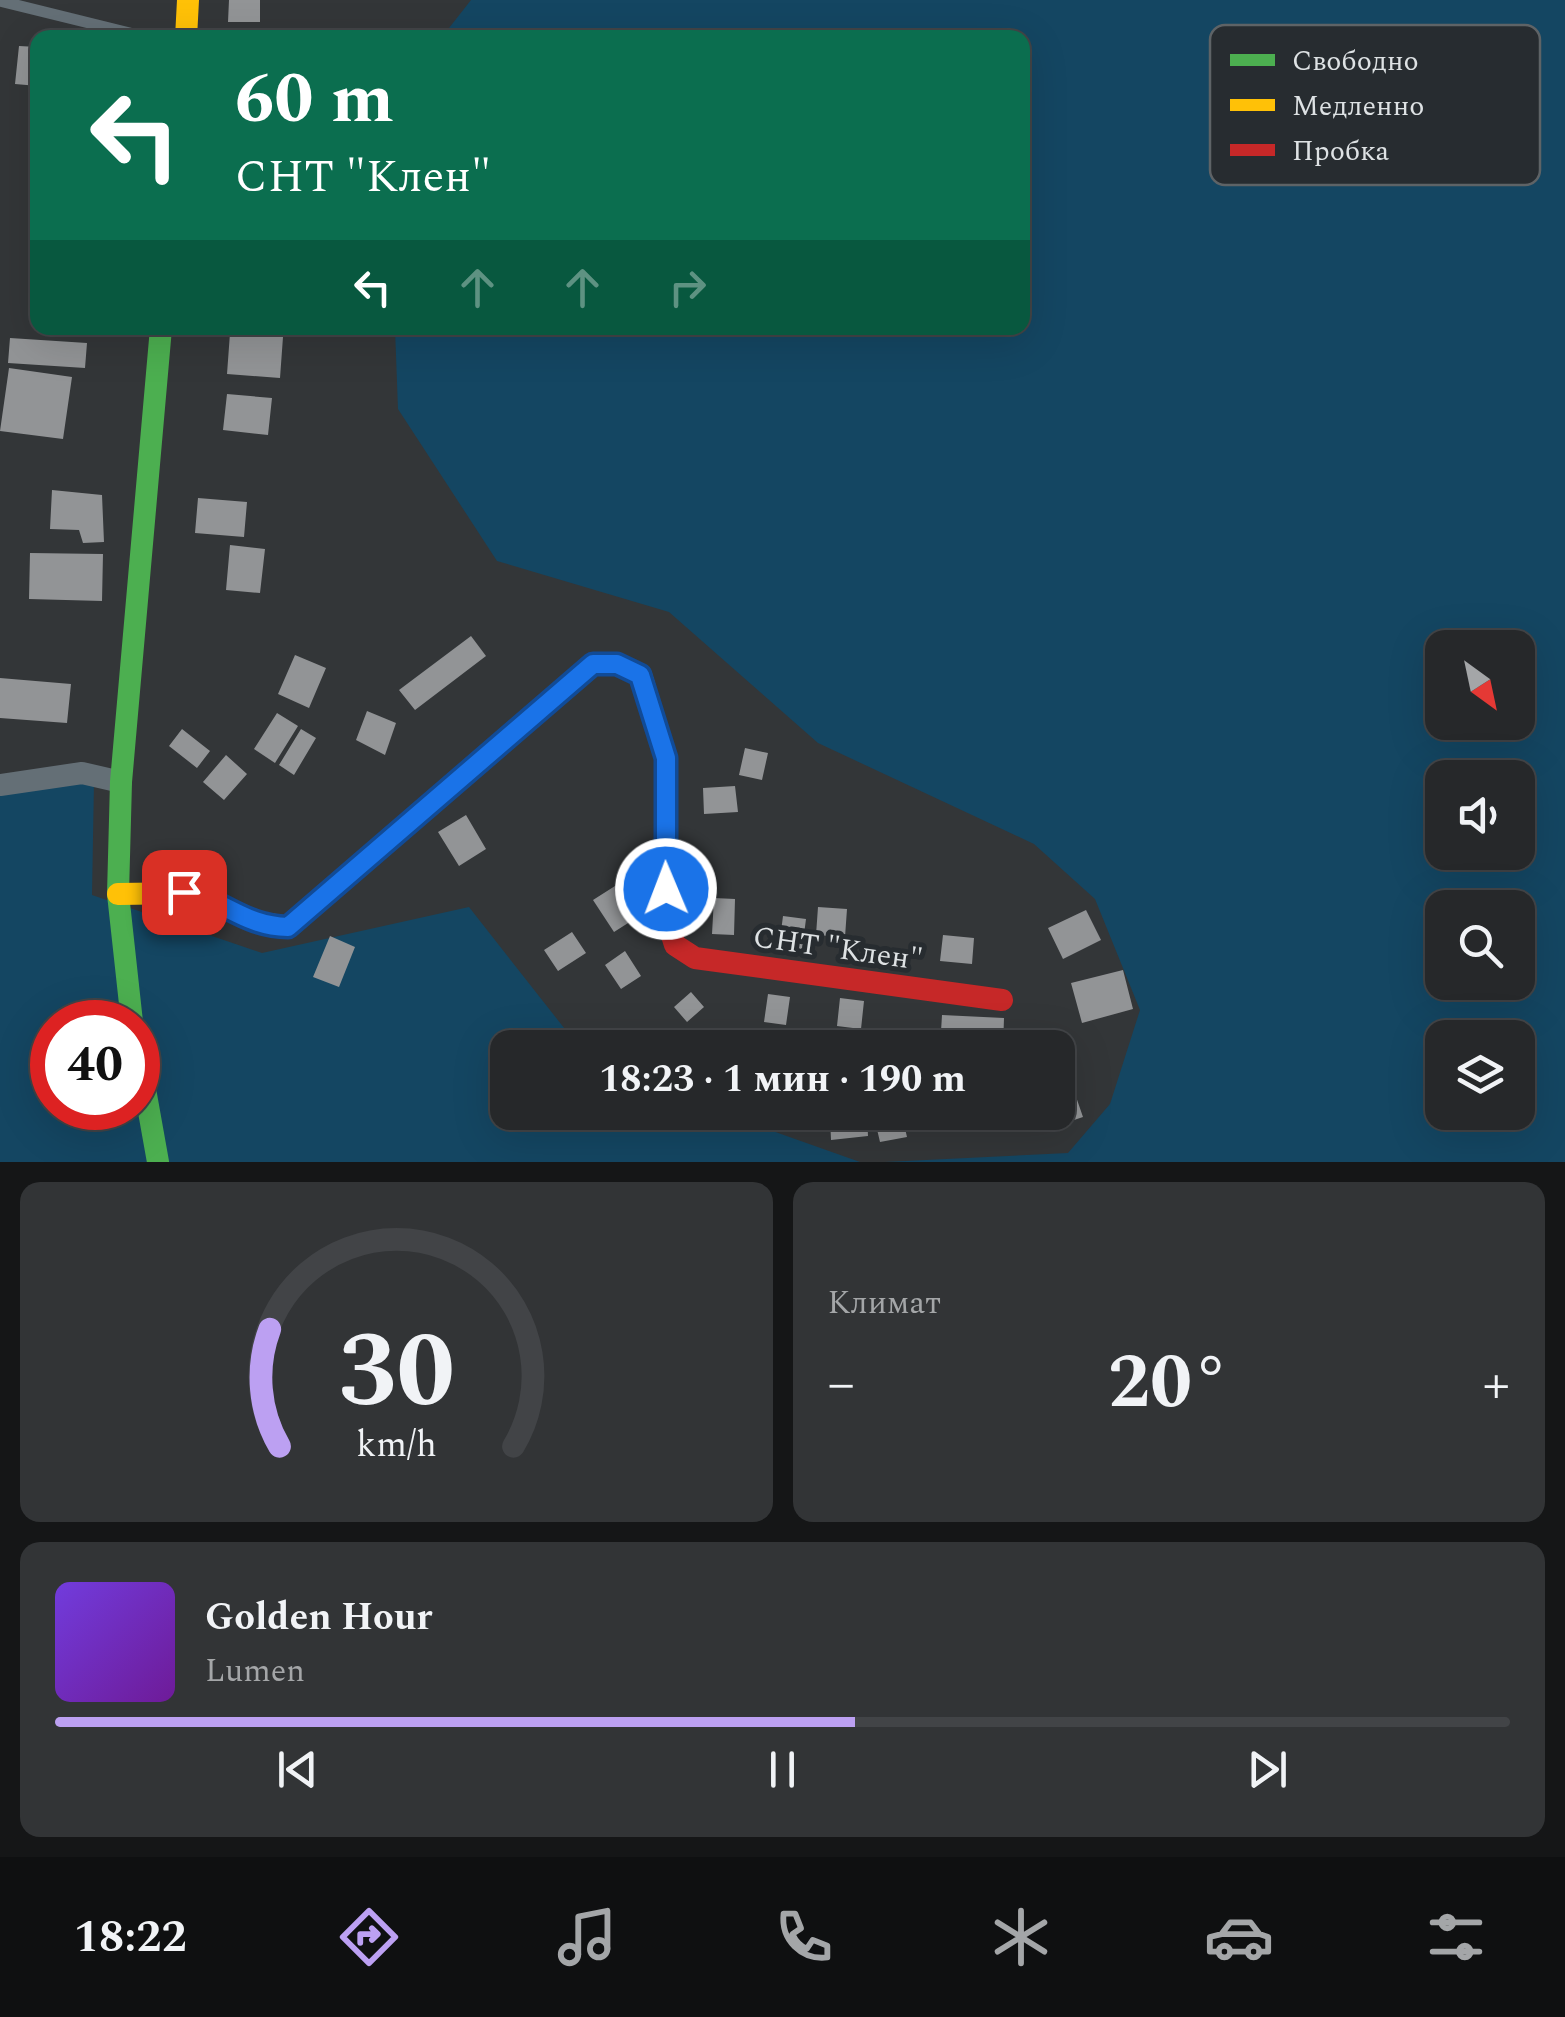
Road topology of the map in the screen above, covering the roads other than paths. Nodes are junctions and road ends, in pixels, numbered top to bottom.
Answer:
1 (188, 0) edge
2 (0, 2) edge
3 (117, 30) edge
4 (186, 30) edge
5 (160, 335) edge
6 (121, 782) junction
7 (0, 785) edge
8 (118, 894) junction
9 (130, 1000) edge
10 (1002, 1000) dead end
11 (152, 1130) edge
12 (158, 1162) edge

1 - 4 street
2 - 3 lane
5 - 6 street
6 - 7 street
6 - 8 street
8 - 9 street
8 - 10 street, СНТ "Клен"
11 - 12 street

